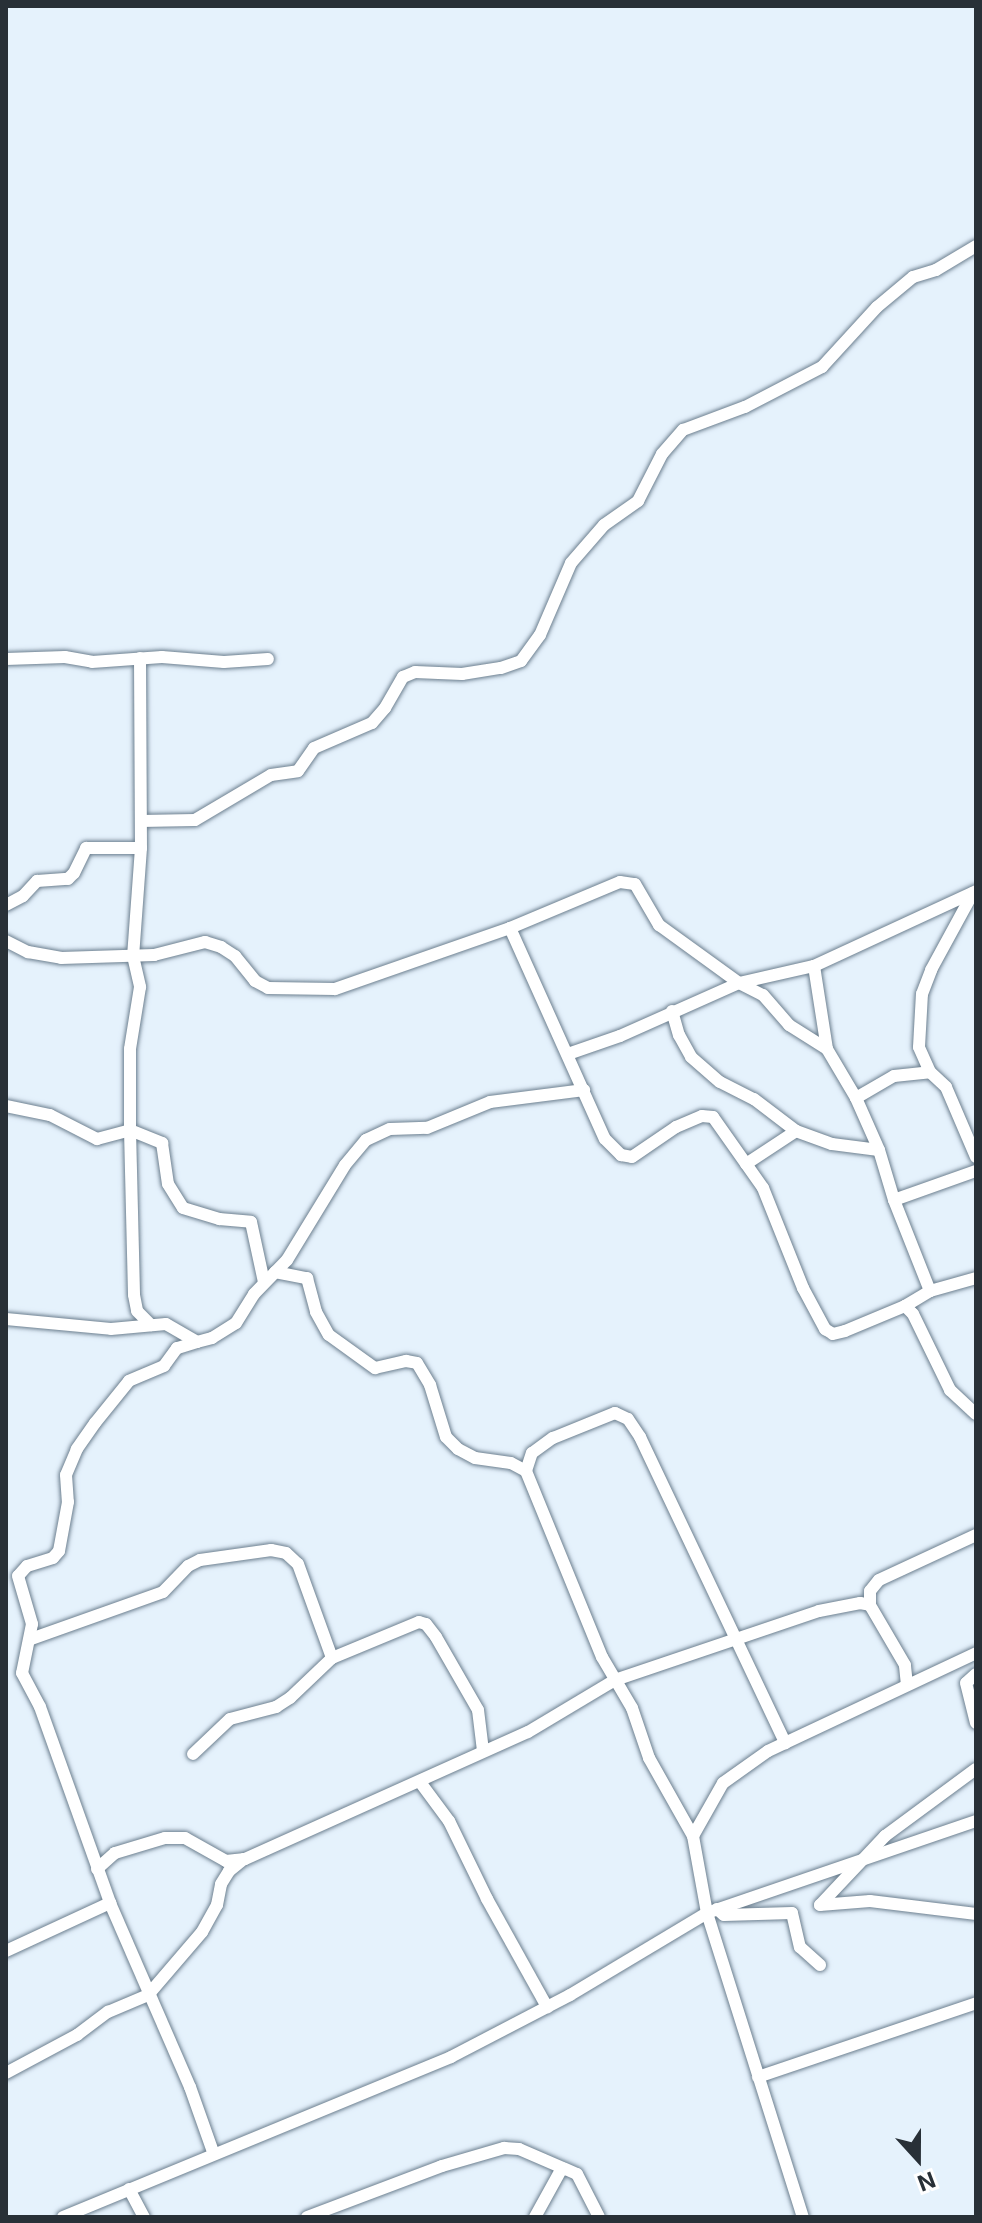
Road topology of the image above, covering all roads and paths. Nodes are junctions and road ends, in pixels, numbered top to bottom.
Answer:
1 (976, 246) edge
2 (140, 658) junction
3 (6, 659) edge
4 (268, 659) dead end
5 (141, 821) junction
6 (141, 848) junction
7 (975, 892) edge
8 (6, 905) edge
9 (510, 928) junction
10 (6, 941) edge
11 (133, 956) junction
12 (814, 966) junction
13 (739, 983) junction
14 (672, 1011) junction
15 (827, 1049) junction
16 (568, 1054) junction
17 (930, 1072) junction
18 (584, 1090) junction
19 (856, 1098) junction
20 (6, 1106) edge
21 (130, 1130) junction
22 (796, 1131) junction
23 (879, 1150) junction
24 (976, 1157) edge
25 (746, 1164) junction
26 (976, 1171) edge
27 (894, 1200) junction
28 (275, 1272) junction
29 (976, 1278) edge
30 (264, 1282) junction
31 (930, 1291) junction
32 (905, 1306) junction
33 (6, 1319) edge
34 (151, 1325) junction
35 (197, 1342) junction
36 (973, 1408) edge
37 (526, 1471) junction
38 (976, 1535) edge
39 (870, 1605) junction
40 (735, 1638) junction
41 (31, 1639) junction
42 (976, 1653) edge
43 (332, 1658) junction
44 (976, 1674) edge
45 (615, 1680) junction
46 (907, 1685) junction
47 (976, 1723) edge
48 (785, 1743) junction
49 (483, 1749) junction
50 (193, 1754) dead end
51 (976, 1768) edge
52 (420, 1782) junction
53 (976, 1821) edge
54 (693, 1836) junction
55 (865, 1858) junction
56 (245, 1859) junction
57 (97, 1869) junction
58 (110, 1903) junction
59 (712, 1911) junction
60 (976, 1914) edge
61 (6, 1951) edge
62 (820, 1965) dead end
63 (148, 1995) junction
64 (976, 2003) edge
65 (547, 2007) junction
66 (6, 2073) edge
67 (758, 2077) junction
68 (213, 2152) junction
69 (562, 2168) junction
70 (129, 2189) junction
71 (330, 2213) edge
72 (63, 2217) edge
73 (144, 2217) edge
74 (307, 2217) edge
75 (535, 2217) edge
76 (599, 2217) edge
77 (803, 2217) edge

1 - 5 street
2 - 3 street
2 - 4 street
2 - 5 street
5 - 6 street
6 - 8 street
6 - 11 street
7 - 12 street
7 - 17 street
9 - 11 street
9 - 13 street
9 - 16 street
10 - 11 street
11 - 21 street
12 - 13 street
12 - 15 street
13 - 14 street
13 - 15 street
14 - 16 street
14 - 22 street
15 - 19 street
16 - 18 street
17 - 19 street
17 - 24 street
18 - 25 street
18 - 28 street
19 - 23 street
20 - 21 street
21 - 30 street
21 - 34 street
22 - 23 street
22 - 25 street
23 - 27 street
25 - 32 street
26 - 27 street
27 - 31 street
28 - 30 street
28 - 37 street
29 - 31 street
30 - 35 street
31 - 32 street
32 - 36 street
33 - 34 street
34 - 35 street
35 - 41 street
37 - 40 street
37 - 45 street
38 - 39 street
39 - 40 street
39 - 46 street
40 - 45 street
40 - 48 street
41 - 43 street
41 - 57 street
42 - 46 street
43 - 49 street
43 - 50 street
44 - 47 street
45 - 49 street
45 - 54 street
46 - 48 street
48 - 54 street
49 - 52 street
51 - 55 street
52 - 56 street
52 - 65 street
53 - 55 street
54 - 59 street
55 - 59 street
55 - 60 street
56 - 57 street
56 - 63 street
57 - 58 street
58 - 61 street
58 - 63 street
59 - 62 street
59 - 65 street
59 - 67 street
63 - 66 street
63 - 68 street
64 - 67 street
65 - 68 street
67 - 77 street
68 - 70 street
69 - 71 street
69 - 75 street
69 - 76 street
70 - 72 street
70 - 73 street
71 - 74 street

